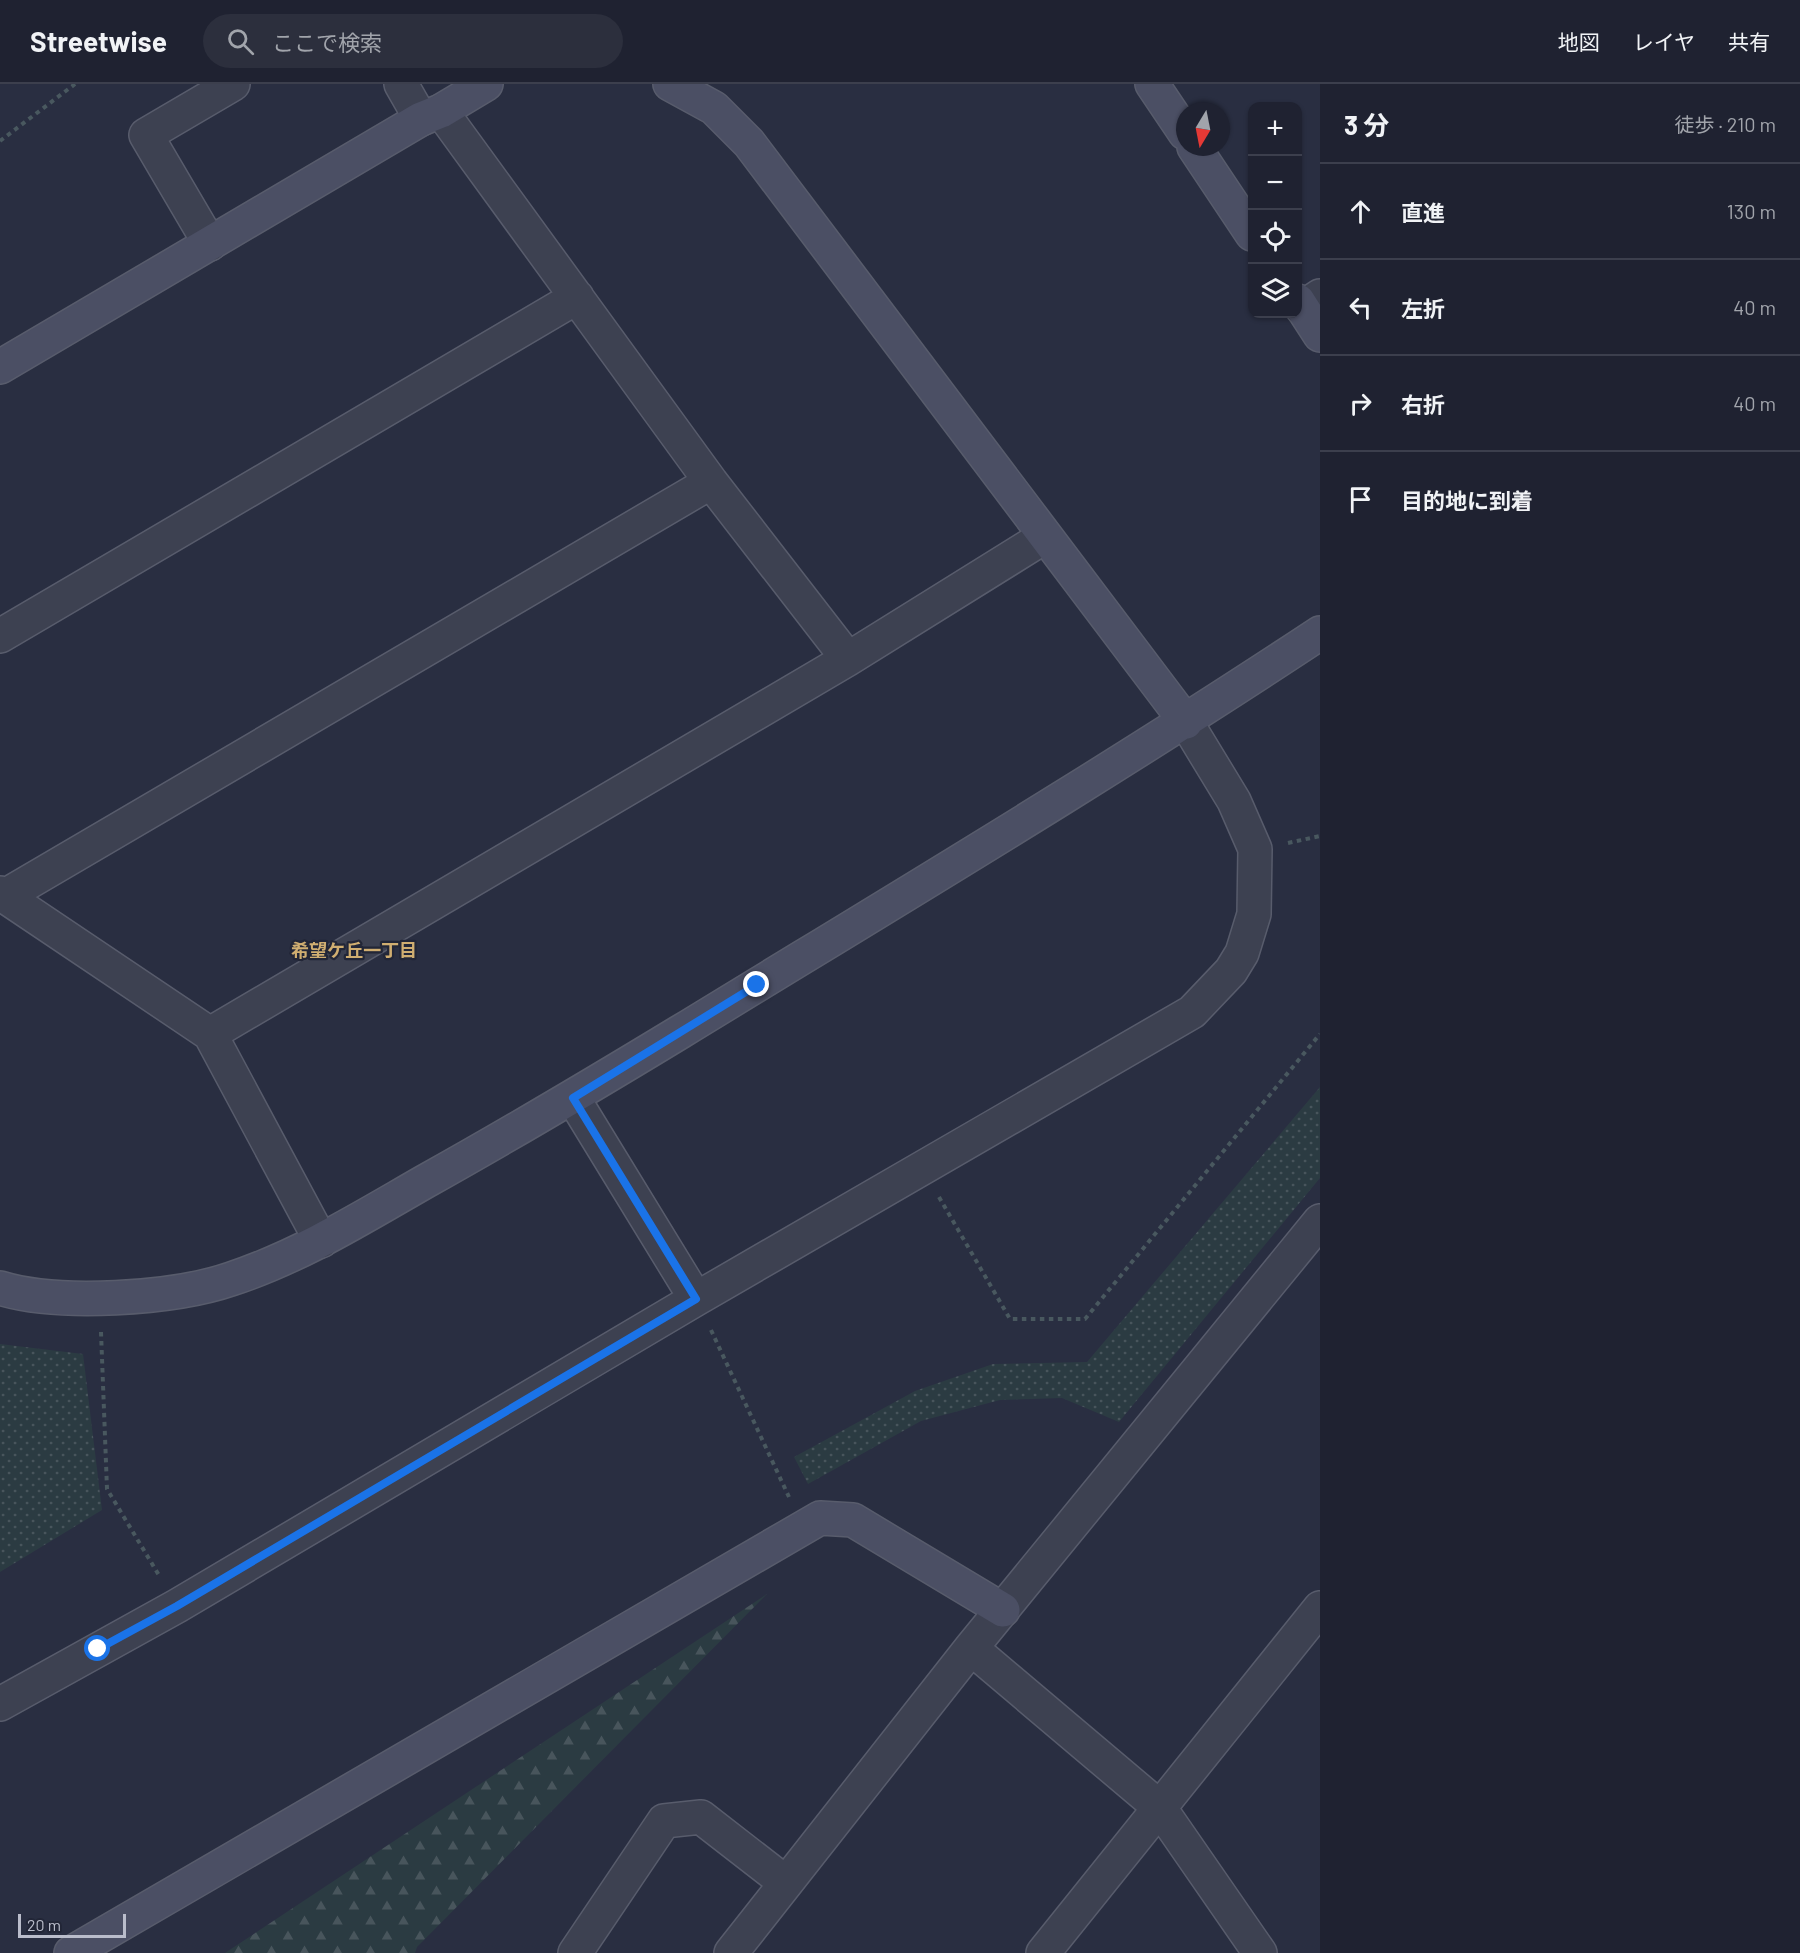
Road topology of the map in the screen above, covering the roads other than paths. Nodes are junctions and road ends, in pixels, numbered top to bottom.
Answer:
1 (233, 84) edge
2 (401, 84) edge
3 (486, 84) edge
4 (670, 84) edge
5 (1152, 84) edge
6 (431, 115) junction
7 (1176, 120) edge
8 (1200, 156) edge
9 (1248, 228) edge
10 (210, 244) junction
11 (577, 297) junction
12 (1307, 302) edge
13 (1320, 335) edge
14 (0, 367) edge
15 (711, 482) junction
16 (1044, 537) junction
17 (1320, 633) edge
18 (0, 636) edge
19 (848, 658) junction
20 (1185, 722) junction
21 (3, 894) edge
22 (210, 1034) junction
23 (573, 1098) junction
24 (1320, 1221) edge
25 (321, 1242) junction
26 (0, 1288) edge
27 (696, 1299) junction
28 (1002, 1610) junction
29 (1319, 1613) edge
30 (971, 1648) junction
31 (0, 1704) edge
32 (1159, 1807) junction
33 (786, 1882) junction
34 (70, 1953) edge
35 (575, 1953) edge
36 (731, 1953) edge
37 (1043, 1953) edge
38 (1260, 1953) edge

1 - 10 street
2 - 6 street
3 - 6 street
4 - 16 street
5 - 7 street
6 - 10 street
6 - 11 street
8 - 9 street
10 - 14 street
11 - 15 street
11 - 18 street
12 - 13 street
15 - 19 street
15 - 21 street
16 - 19 street
16 - 20 street
17 - 20 street
19 - 22 street
20 - 23 street
20 - 27 street
21 - 22 street
22 - 25 street
23 - 25 street
23 - 27 street
24 - 28 street
25 - 26 street
27 - 31 street
28 - 30 street
28 - 34 street
29 - 32 street
30 - 32 street
30 - 33 street
32 - 37 street
32 - 38 street
33 - 35 street
33 - 36 street

